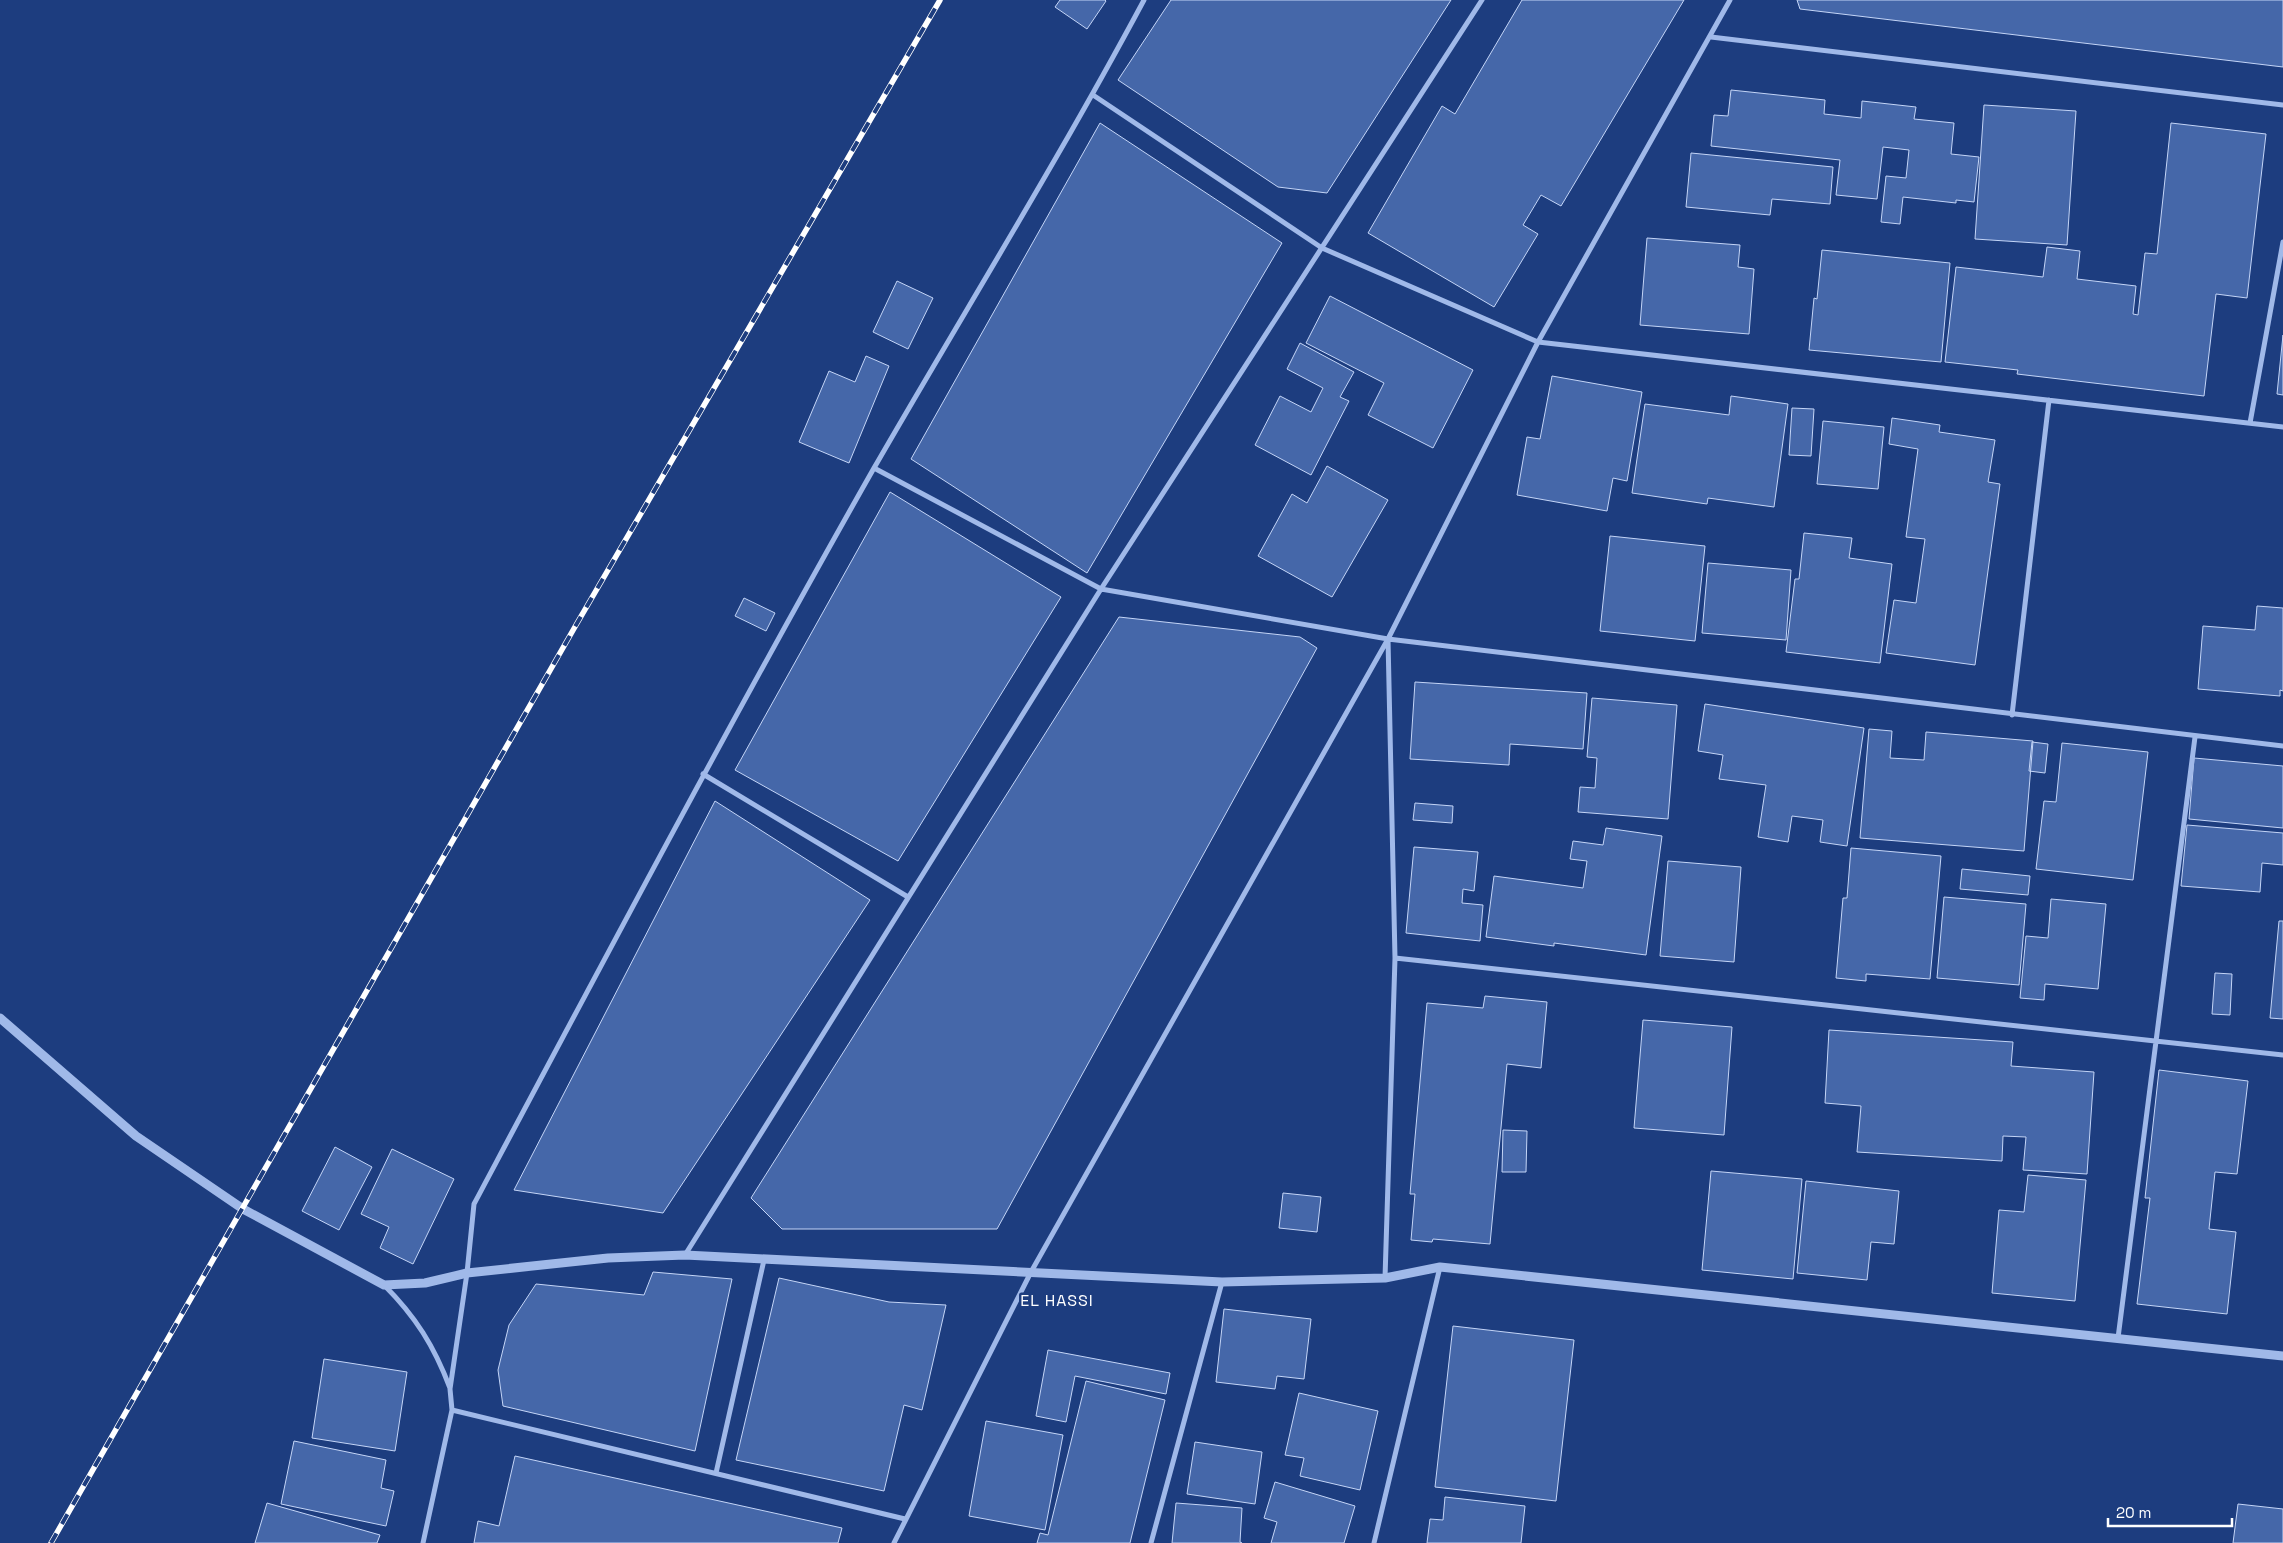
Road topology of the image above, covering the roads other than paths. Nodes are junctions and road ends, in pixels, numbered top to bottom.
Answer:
1 (1144, 0) edge
2 (1482, 0) edge
3 (1730, 0) edge
4 (1711, 37) junction
5 (1093, 95) junction
6 (2283, 105) edge
7 (2283, 242) edge
8 (1322, 248) junction
9 (1538, 342) junction
10 (2049, 400) junction
11 (2250, 423) junction
12 (2283, 427) edge
13 (874, 468) junction
14 (1101, 589) junction
15 (1388, 638) junction
16 (2012, 715) junction
17 (2195, 737) junction
18 (2283, 746) edge
19 (703, 774) junction
20 (908, 897) junction
21 (1395, 958) junction
22 (0, 1018) edge
23 (2155, 1041) junction
24 (2283, 1054) edge
25 (685, 1255) junction
26 (764, 1260) junction
27 (1440, 1267) junction
28 (1031, 1272) junction
29 (466, 1273) junction
30 (1385, 1278) junction
31 (1222, 1282) junction
32 (384, 1285) junction
33 (2118, 1338) junction
34 (2283, 1356) edge
35 (450, 1389) junction
36 (452, 1410) junction
37 (716, 1474) junction
38 (906, 1519) junction
39 (423, 1543) edge
40 (894, 1543) edge
41 (1150, 1543) edge
42 (1374, 1543) edge

1 - 5 street
2 - 8 street
3 - 4 street
4 - 6 street
4 - 9 street
5 - 8 street
5 - 13 street
7 - 11 street
8 - 9 street
8 - 14 street
9 - 10 street
9 - 15 street
10 - 11 street
10 - 16 street
11 - 12 street
13 - 14 street
13 - 19 street
14 - 15 street
14 - 20 street
15 - 16 street
15 - 21 street
15 - 28 street
16 - 17 street
17 - 18 street
17 - 23 street
19 - 20 street
19 - 29 street
20 - 25 street
21 - 23 street
21 - 30 street
22 - 32 street
23 - 24 street
23 - 33 street
25 - 26 street
25 - 29 street
26 - 28 street
26 - 37 street
27 - 30 street
27 - 33 street
27 - 42 street
28 - 31 street
28 - 38 street
29 - 32 street
29 - 35 street
30 - 31 street
31 - 41 street
32 - 35 street
33 - 34 street
35 - 36 street
36 - 37 street
36 - 39 street
37 - 38 street
38 - 40 street

